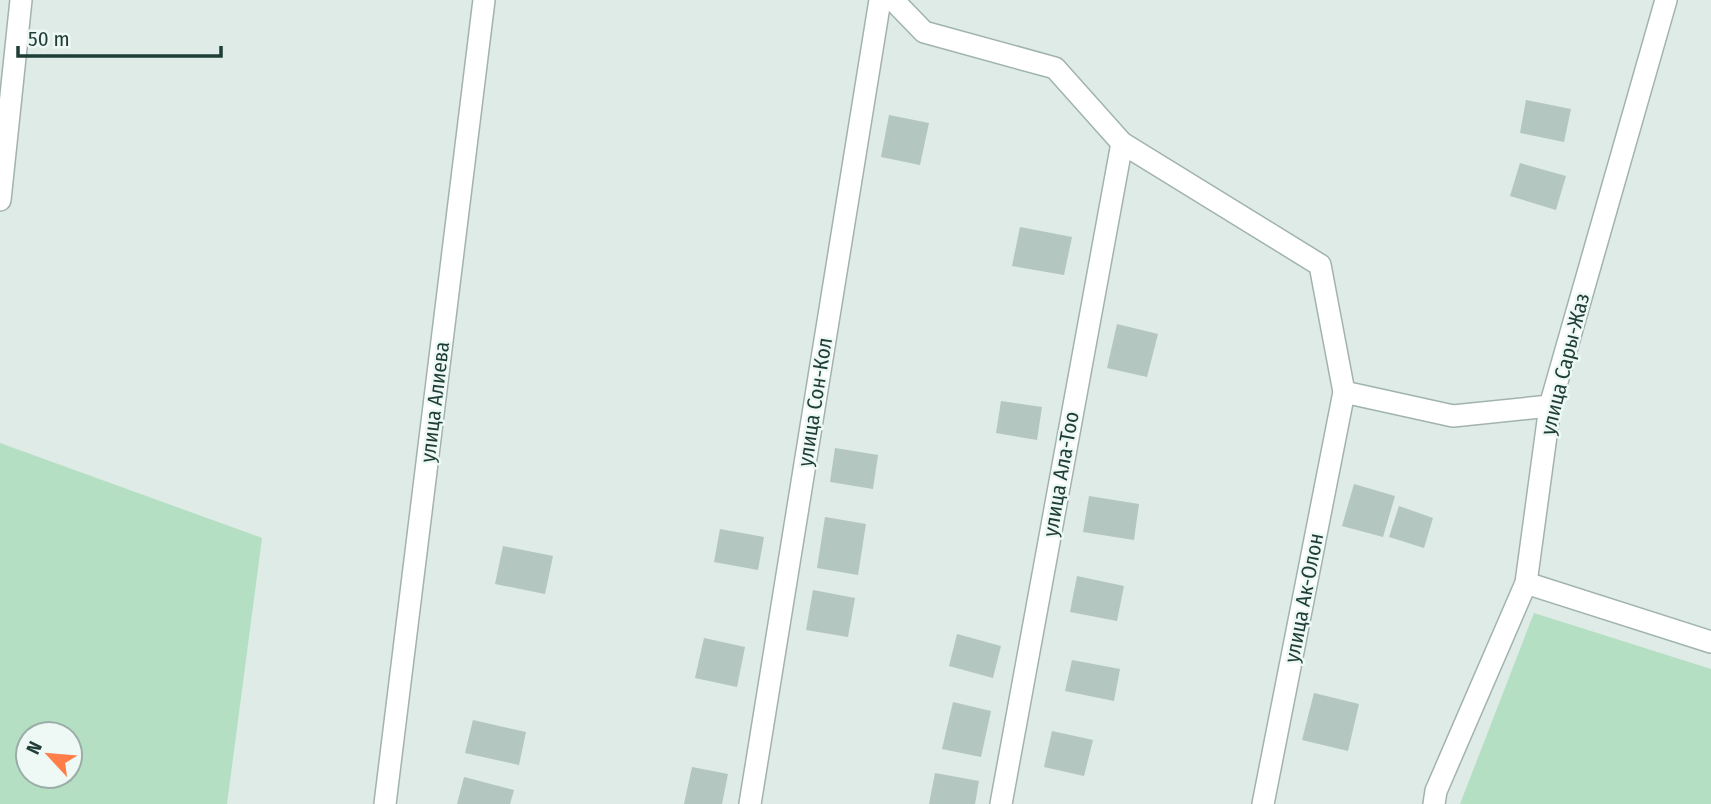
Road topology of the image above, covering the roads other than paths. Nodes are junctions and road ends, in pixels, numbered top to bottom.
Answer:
1 (21, 0) edge
2 (484, 0) edge
3 (880, 0) edge
4 (893, 0) edge
5 (1666, 0) edge
6 (1122, 143) junction
7 (0, 200) edge
8 (1344, 392) junction
9 (1550, 406) junction
10 (1526, 583) junction
11 (1711, 642) edge
12 (386, 804) edge
13 (750, 804) edge
14 (1001, 804) edge
15 (1263, 804) edge
16 (1434, 804) edge

1 - 7 street
2 - 12 street, улица Алиева
3 - 13 street, улица Сон-Кол
4 - 6 street
5 - 9 street, улица Сары-Жаз
6 - 8 street
6 - 14 street, улица Ала-Тоо
8 - 9 street
8 - 15 street, улица Ак-Олон
9 - 10 street, улица Сары-Жаз
10 - 11 street
10 - 16 street, улица Сары-Жаз

